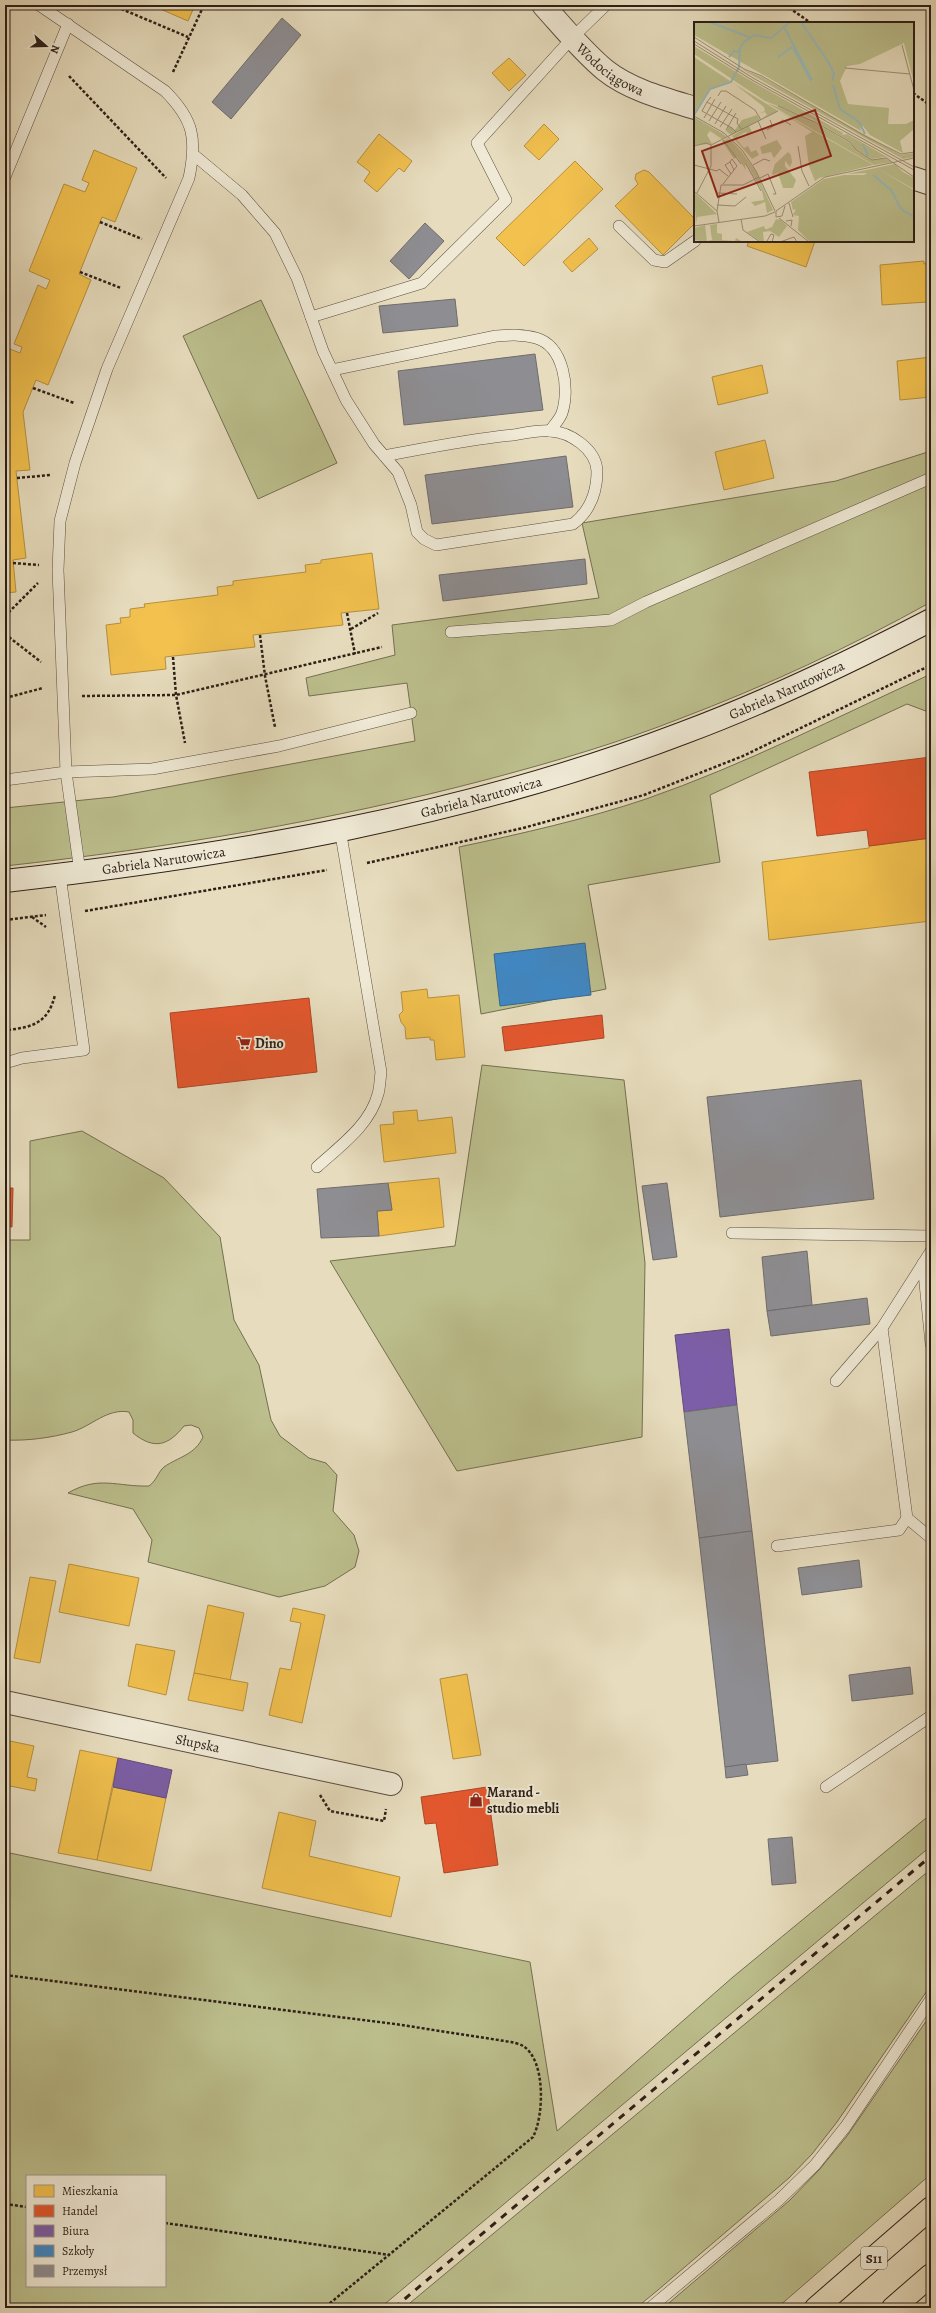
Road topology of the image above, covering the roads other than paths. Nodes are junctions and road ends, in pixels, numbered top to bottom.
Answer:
1 (39, 5) edge
2 (543, 5) edge
3 (606, 5) edge
4 (68, 24) junction
5 (573, 37) junction
6 (694, 108) edge
7 (194, 155) junction
8 (5, 176) edge
9 (914, 178) edge
10 (931, 184) edge
11 (619, 226) dead end
12 (694, 242) edge
13 (311, 317) junction
14 (332, 370) junction
15 (550, 431) junction
16 (384, 456) junction
17 (931, 478) edge
18 (931, 620) edge
19 (450, 632) dead end
20 (410, 713) dead end
21 (66, 772) junction
22 (5, 780) edge
23 (340, 829) junction
24 (70, 874) junction
25 (5, 881) edge
26 (7, 1063) edge
27 (317, 1167) dead end
28 (732, 1233) dead end
29 (931, 1236) edge
30 (931, 1251) edge
31 (923, 1263) junction
32 (882, 1328) junction
33 (931, 1344) edge
34 (836, 1381) dead end
35 (907, 1518) junction
36 (931, 1538) edge
37 (777, 1546) dead end
38 (5, 1702) edge
39 (931, 1716) edge
40 (391, 1784) dead end
41 (826, 1788) dead end
42 (931, 1999) edge
43 (931, 2208) edge
44 (931, 2275) edge
45 (650, 2308) edge
46 (816, 2308) edge
47 (893, 2308) edge

1 - 4 lane
2 - 5 main road, Wodociągowa
3 - 5 lane
4 - 7 lane
4 - 8 lane
5 - 6 main road, Wodociągowa
5 - 13 lane
7 - 13 lane
7 - 21 lane
9 - 10 main road
11 - 12 lane
13 - 14 lane
14 - 15 lane
14 - 16 lane
15 - 16 lane
15 - 16 lane
17 - 19 lane
18 - 23 main road, Gabriela Narutowicza
20 - 21 lane
21 - 22 lane
21 - 24 lane
23 - 24 main road, Gabriela Narutowicza
23 - 27 lane
24 - 25 main road, Gabriela Narutowicza
24 - 26 lane
28 - 29 lane
30 - 31 lane
31 - 32 lane
31 - 33 lane
32 - 34 lane
32 - 35 lane
35 - 36 lane
35 - 37 lane
38 - 40 main road, Słupska
39 - 41 lane
42 - 45 lane
43 - 46 highway, S11
44 - 47 highway

